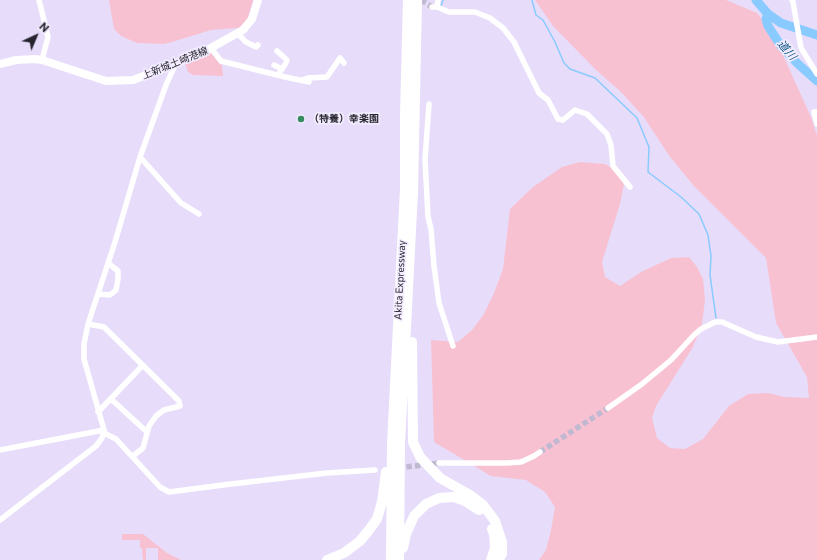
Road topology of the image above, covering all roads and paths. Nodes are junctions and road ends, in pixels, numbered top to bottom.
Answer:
1 (39, 0) edge
2 (258, 0) edge
3 (408, 0) edge
4 (417, 0) edge
5 (438, 0) edge
6 (792, 0) edge
7 (238, 34) junction
8 (258, 45) dead end
9 (211, 48) junction
10 (277, 51) dead end
11 (42, 60) junction
12 (176, 63) junction
13 (344, 63) dead end
14 (0, 64) edge
15 (274, 65) dead end
16 (282, 69) junction
17 (817, 74) edge
18 (278, 75) junction
19 (302, 80) junction
20 (309, 82) dead end
21 (430, 104) dead end
22 (817, 112) edge
23 (817, 124) edge
24 (140, 157) junction
25 (630, 187) dead end
26 (199, 214) dead end
27 (411, 242) junction
28 (108, 263) junction
29 (98, 294) junction
30 (88, 324) junction
31 (817, 337) edge
32 (453, 346) dead end
33 (143, 366) junction
34 (394, 387) junction
35 (111, 399) junction
36 (608, 408) tunnel mouth
37 (98, 412) junction
38 (104, 432) junction
39 (146, 432) junction
40 (0, 450) edge
41 (540, 452) tunnel mouth
42 (133, 456) junction
43 (439, 463) tunnel mouth
44 (376, 470) dead end
45 (0, 520) edge
46 (327, 560) edge
47 (391, 560) edge
48 (399, 560) edge
49 (491, 560) edge
50 (498, 560) edge

1 - 11 street
2 - 7 main road, 上新城土崎港線
3 - 34 highway, Akita Expressway
4 - 27 highway, Akita Expressway
5 - 25 street
6 - 17 street
7 - 8 street
7 - 9 main road, 上新城土崎港線
9 - 12 main road, 上新城土崎港線
9 - 18 street
10 - 16 street
11 - 12 main road, 上新城土崎港線
11 - 14 main road, 上新城土崎港線
12 - 24 street
13 - 19 street
15 - 16 street
16 - 18 street
18 - 19 street
19 - 20 street
21 - 32 street
22 - 23 street
24 - 26 street
24 - 28 street
27 - 48 highway, Akita Expressway
27 - 50 highway
28 - 29 street
28 - 29 street
29 - 30 street
30 - 33 street
30 - 37 street
31 - 36 street
33 - 35 street
33 - 39 street
34 - 46 highway
34 - 47 highway, Akita Expressway
35 - 37 street
35 - 39 street
37 - 38 street
38 - 40 street
38 - 42 street
38 - 45 street
39 - 42 street
41 - 43 street
42 - 44 street
48 - 49 highway

